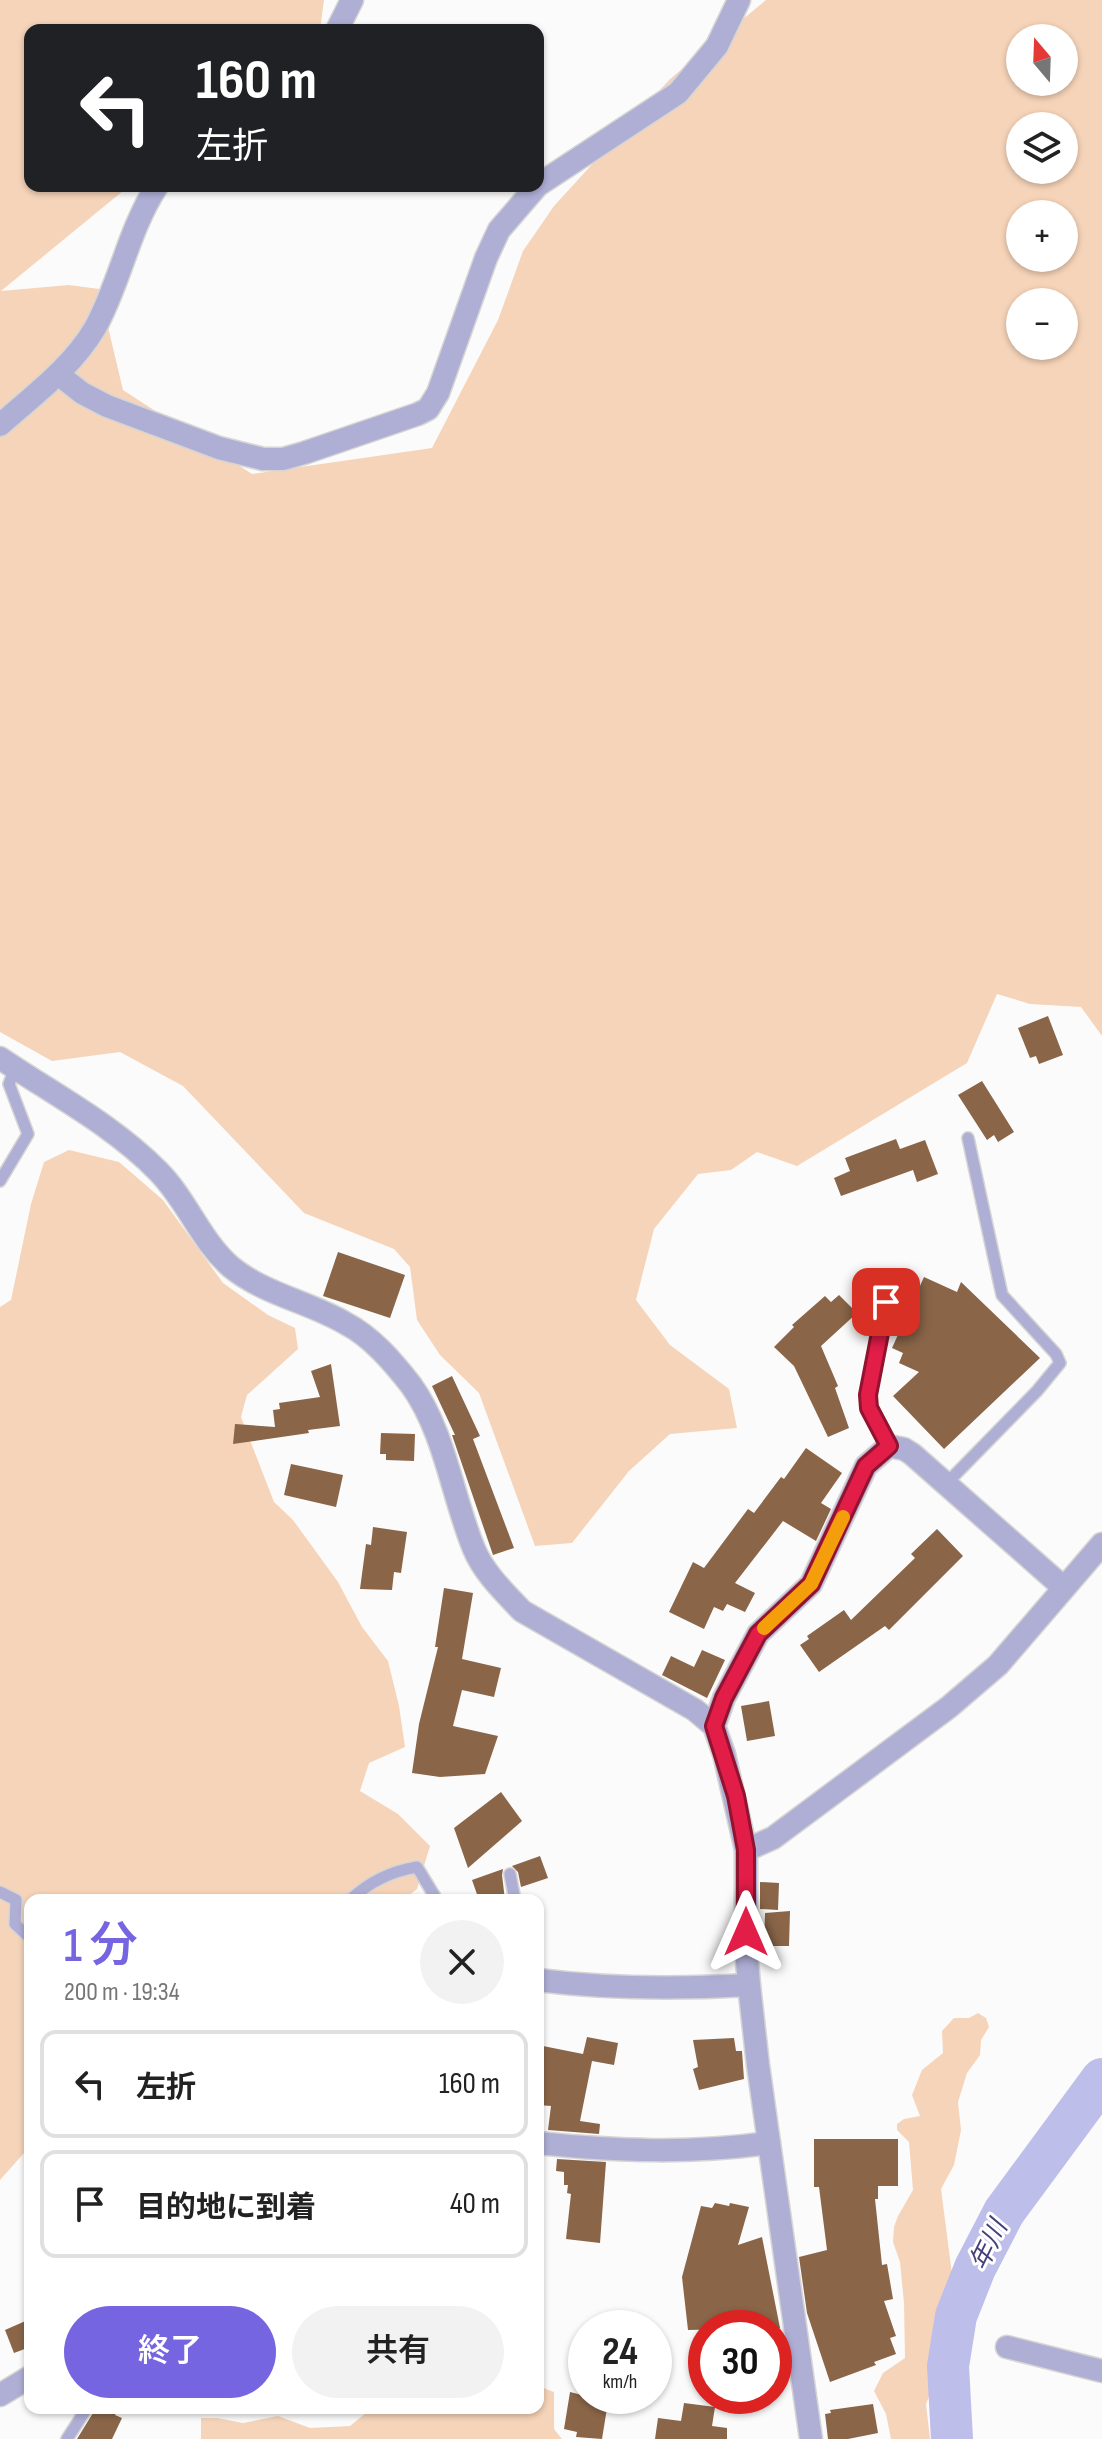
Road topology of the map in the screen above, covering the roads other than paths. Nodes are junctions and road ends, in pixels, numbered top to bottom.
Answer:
1 (352, 0) edge
2 (739, 0) edge
3 (340, 24) edge
4 (544, 182) edge
5 (153, 192) edge
6 (533, 192) edge
7 (58, 374) junction
8 (0, 425) edge
9 (8, 1063) edge
10 (968, 1138) dead end
11 (0, 1181) edge
12 (891, 1279) dead end
13 (889, 1446) junction
14 (946, 1484) junction
15 (1102, 1544) edge
16 (1064, 1588) junction
17 (714, 1726) junction
18 (746, 1850) junction
19 (510, 1874) dead end
20 (0, 1892) edge
21 (356, 1894) edge
22 (433, 1894) edge
23 (514, 1894) edge
24 (24, 1932) edge
25 (544, 1981) edge
26 (749, 1985) junction
27 (769, 2143) junction
28 (544, 2144) edge
29 (1007, 2347) dead end
30 (1102, 2371) edge
31 (24, 2381) edge
32 (0, 2395) edge
33 (83, 2414) edge
34 (67, 2439) edge
35 (811, 2439) edge

1 - 3 street
2 - 4 street
5 - 7 street
6 - 7 street
7 - 8 street
9 - 11 lane
9 - 17 street
10 - 14 lane
12 - 13 lane
13 - 14 street
13 - 17 street
14 - 16 street
15 - 16 street
16 - 18 street
17 - 18 street
18 - 26 street
19 - 23 lane
20 - 24 lane
21 - 22 lane
25 - 26 street
26 - 27 street
27 - 28 street
27 - 35 street
29 - 30 street
31 - 32 street
33 - 34 lane

